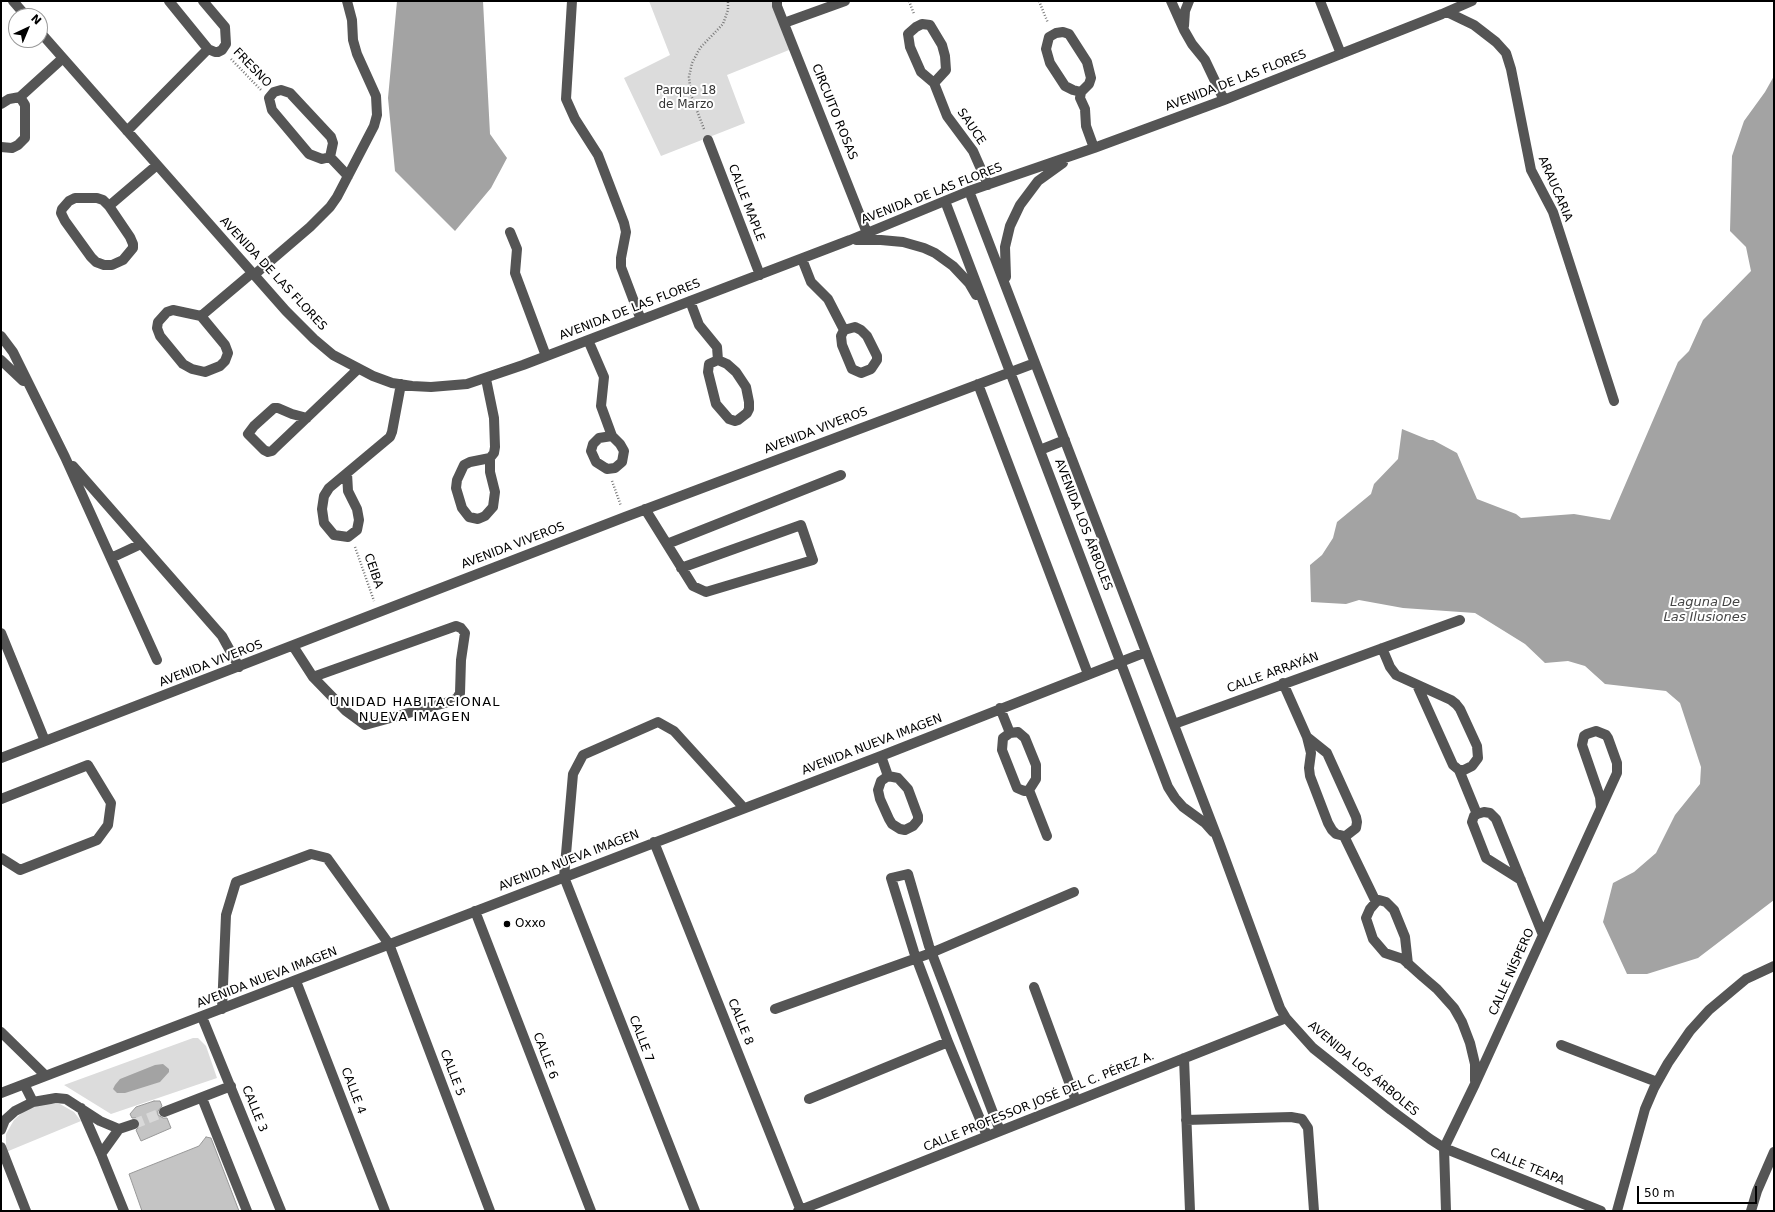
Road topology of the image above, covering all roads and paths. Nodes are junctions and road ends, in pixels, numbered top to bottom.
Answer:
1 (169, 1) edge
2 (203, 1) edge
3 (347, 1) edge
4 (572, 1) edge
5 (728, 1) edge
6 (776, 1) edge
7 (845, 1) edge
8 (1039, 1) edge
9 (1171, 1) edge
10 (1189, 1) edge
11 (1320, 1) edge
12 (1472, 1) edge
13 (1450, 7) edge
14 (784, 23) junction
15 (1184, 30) junction
16 (1053, 35) junction
17 (48, 41) edge
18 (208, 49) junction
19 (222, 50) junction
20 (1341, 54) junction
21 (62, 58) junction
22 (934, 83) junction
23 (1081, 92) junction
24 (20, 97) junction
25 (269, 98) junction
26 (1224, 100) junction
27 (1, 104) edge
28 (126, 131) junction
29 (708, 140) joint
30 (1, 147) edge
31 (1091, 149) junction
32 (330, 157) junction
33 (157, 165) junction
34 (348, 176) junction
35 (988, 185) junction
36 (969, 191) junction
37 (945, 201) junction
38 (109, 206) junction
39 (510, 232) dead end
40 (867, 233) junction
41 (850, 240) junction
42 (802, 258) junction
43 (253, 274) junction
44 (760, 275) junction
45 (1008, 291) junction
46 (690, 301) junction
47 (201, 316) junction
48 (642, 320) junction
49 (993, 328) junction
50 (844, 330) junction
51 (1, 336) edge
52 (588, 340) junction
53 (546, 356) junction
54 (1, 360) edge
55 (718, 360) junction
56 (1035, 363) junction
57 (358, 369) junction
58 (1010, 372) junction
59 (486, 379) junction
60 (401, 384) junction
61 (978, 384) junction
62 (33, 393) junction
63 (1614, 401) dead end
64 (307, 418) junction
65 (612, 436) junction
66 (1065, 440) junction
67 (1040, 450) junction
68 (65, 457) junction
69 (490, 458) junction
70 (607, 469) junction
71 (347, 473) junction
72 (841, 475) dead end
73 (645, 509) junction
74 (625, 517) junction
75 (351, 535) junction
76 (141, 544) junction
77 (667, 544) junction
78 (112, 558) junction
79 (682, 568) junction
80 (378, 612) junction
81 (1460, 620) dead end
82 (1, 633) edge
83 (293, 646) junction
84 (1382, 648) junction
85 (1146, 652) junction
86 (156, 660) dead end
87 (1121, 662) junction
88 (239, 666) junction
89 (1088, 674) junction
90 (313, 678) junction
91 (1283, 683) junction
92 (1417, 684) junction
93 (1000, 708) junction
94 (1174, 724) junction
95 (1010, 733) junction
96 (1307, 736) junction
97 (45, 741) junction
98 (881, 756) junction
99 (1, 758) edge
100 (1459, 770) junction
101 (888, 776) junction
102 (1029, 790) junction
103 (1, 800) edge
104 (1601, 807) junction
105 (744, 808) junction
106 (1478, 814) junction
107 (1046, 836) dead end
108 (1344, 836) junction
109 (654, 842) junction
110 (1219, 842) junction
111 (1, 858) edge
112 (564, 877) junction
113 (1521, 880) junction
114 (1074, 892) dead end
115 (1376, 902) junction
116 (475, 911) junction
117 (1543, 935) junction
118 (389, 944) junction
119 (931, 953) junction
120 (916, 958) junction
121 (1408, 964) junction
122 (1774, 966) edge
123 (296, 981) junction
124 (1034, 987) dead end
125 (775, 1009) dead end
126 (222, 1010) junction
127 (202, 1017) junction
128 (1286, 1018) junction
129 (958, 1025) junction
130 (944, 1031) junction
131 (1, 1032) edge
132 (948, 1042) junction
133 (1561, 1045) dead end
134 (1184, 1058) junction
135 (46, 1076) junction
136 (1657, 1082) junction
137 (24, 1084) junction
138 (1475, 1084) junction
139 (231, 1086) junction
140 (1, 1093) edge
141 (202, 1098) junction
142 (809, 1099) dead end
143 (1076, 1101) junction
144 (33, 1102) junction
145 (80, 1107) junction
146 (164, 1112) tunnel mouth
147 (1186, 1120) junction
148 (134, 1124) tunnel mouth
149 (119, 1129) junction
150 (1, 1130) edge
151 (1000, 1131) junction
152 (987, 1136) junction
153 (1, 1147) edge
154 (1444, 1148) junction
155 (1774, 1152) edge
156 (101, 1154) junction
157 (26, 1211) edge
158 (124, 1211) edge
159 (247, 1211) edge
160 (281, 1211) edge
161 (385, 1211) edge
162 (490, 1211) edge
163 (591, 1211) edge
164 (695, 1211) edge
165 (800, 1211) edge
166 (1190, 1211) edge
167 (1314, 1211) edge
168 (1446, 1211) edge
169 (1601, 1211) edge
170 (1617, 1211) edge
171 (1751, 1211) edge

1 - 18 street
2 - 19 street
3 - 34 street
4 - 48 street
5 - 29 path
6 - 14 street, CIRCUITO ROSAS
7 - 14 street
8 - 16 path
9 - 15 street
10 - 15 street
11 - 20 street
12 - 13 street, AVENIDA DE LAS FLORES
13 - 20 street, AVENIDA DE LAS FLORES
13 - 63 street, ARAUCARIA
14 - 40 street, CIRCUITO ROSAS
15 - 26 street
16 - 23 street
16 - 23 street
17 - 21 street, AVENIDA DE LAS FLORES
18 - 19 street
18 - 28 street
19 - 25 path, FRESNO
20 - 26 street, AVENIDA DE LAS FLORES
21 - 24 street
21 - 28 street, AVENIDA DE LAS FLORES
22 - 22 street, SAUCE
22 - 35 street, SAUCE
23 - 31 street
24 - 27 street
24 - 30 street
25 - 32 street
25 - 32 street
26 - 31 street, AVENIDA DE LAS FLORES
28 - 33 street, AVENIDA DE LAS FLORES
29 - 44 street, CALLE MAPLE
31 - 35 street, AVENIDA DE LAS FLORES
31 - 45 street
32 - 34 street
33 - 38 street
33 - 43 street, AVENIDA DE LAS FLORES
34 - 43 street
35 - 36 street, AVENIDA DE LAS FLORES
36 - 37 street, AVENIDA DE LAS FLORES
36 - 45 street, AVENIDA LOS ÁRBOLES
37 - 40 street, AVENIDA DE LAS FLORES
37 - 49 street, AVENIDA LOS ÁRBOLES
38 - 38 street
39 - 53 street
40 - 41 street, AVENIDA DE LAS FLORES
41 - 42 street, AVENIDA DE LAS FLORES
41 - 49 street
42 - 44 street, AVENIDA DE LAS FLORES
42 - 50 street
43 - 47 street
43 - 57 street, AVENIDA DE LAS FLORES
44 - 46 street, AVENIDA DE LAS FLORES
45 - 56 street, AVENIDA LOS ÁRBOLES
46 - 48 street, AVENIDA DE LAS FLORES
46 - 55 street
47 - 47 street
48 - 52 street, AVENIDA DE LAS FLORES
49 - 58 street, AVENIDA LOS ÁRBOLES
50 - 50 street
51 - 62 street
52 - 53 street, AVENIDA DE LAS FLORES
52 - 65 street
53 - 59 street, AVENIDA DE LAS FLORES
54 - 62 street
55 - 55 street
56 - 58 street, AVENIDA VIVEROS
56 - 66 street, AVENIDA LOS ÁRBOLES
57 - 60 street, AVENIDA DE LAS FLORES
57 - 64 street
58 - 61 street, AVENIDA VIVEROS
58 - 67 street, AVENIDA LOS ÁRBOLES
59 - 60 street, AVENIDA DE LAS FLORES
59 - 69 street
60 - 71 street
61 - 73 street, AVENIDA VIVEROS
61 - 89 street
62 - 68 street
64 - 64 street
65 - 70 street
65 - 70 street
66 - 67 street
66 - 85 street, AVENIDA LOS ÁRBOLES
67 - 87 street, AVENIDA LOS ÁRBOLES
68 - 76 street
68 - 78 street
69 - 69 street
70 - 74 path
71 - 75 street
71 - 75 street
72 - 77 street
73 - 74 street, AVENIDA VIVEROS
73 - 77 street
74 - 80 street, AVENIDA VIVEROS
75 - 80 path, CEIBA
76 - 78 street
76 - 88 street
77 - 79 street
78 - 86 street
79 - 79 street
80 - 83 street, AVENIDA VIVEROS
81 - 84 street, CALLE ARRAYÁN
82 - 97 street
83 - 88 street, AVENIDA VIVEROS
83 - 90 street
84 - 91 street, CALLE ARRAYÁN
84 - 92 street
85 - 87 street, AVENIDA NUEVA IMAGEN
85 - 94 street, AVENIDA LOS ÁRBOLES
87 - 89 street, AVENIDA NUEVA IMAGEN
87 - 110 street, AVENIDA LOS ÁRBOLES
88 - 97 street, AVENIDA VIVEROS
89 - 93 street, AVENIDA NUEVA IMAGEN
90 - 90 street
91 - 94 street, CALLE ARRAYÁN
91 - 96 street
92 - 100 street
92 - 100 street
93 - 95 street
93 - 98 street, AVENIDA NUEVA IMAGEN
94 - 110 street, AVENIDA LOS ÁRBOLES
95 - 102 street
95 - 102 street
96 - 108 street
96 - 108 street
97 - 99 street, AVENIDA VIVEROS
98 - 101 street
98 - 105 street, AVENIDA NUEVA IMAGEN
100 - 106 street
101 - 101 street
102 - 107 street
103 - 111 street
104 - 104 street, CALLE NÍSPERO
104 - 117 street, CALLE NÍSPERO
105 - 109 street, AVENIDA NUEVA IMAGEN
105 - 112 street
106 - 113 street
106 - 113 street
108 - 115 street
109 - 112 street, AVENIDA NUEVA IMAGEN
109 - 165 street, CALLE 8
110 - 128 street, AVENIDA LOS ÁRBOLES
112 - 116 street, AVENIDA NUEVA IMAGEN
112 - 164 street, CALLE 7
113 - 117 street
114 - 119 street
115 - 121 street
115 - 121 street
116 - 118 street, AVENIDA NUEVA IMAGEN
116 - 163 street, CALLE 6
117 - 138 street, CALLE NÍSPERO
118 - 123 street, AVENIDA NUEVA IMAGEN
118 - 126 street, CALLE 5
118 - 162 street, CALLE 5
119 - 120 street
119 - 120 street
119 - 129 street
120 - 125 street
120 - 130 street
121 - 138 street
122 - 136 street
123 - 126 street, AVENIDA NUEVA IMAGEN
123 - 161 street, CALLE 4
124 - 143 street
126 - 127 street, AVENIDA NUEVA IMAGEN
127 - 135 street, AVENIDA NUEVA IMAGEN
127 - 139 street, CALLE 3
128 - 134 street, CALLE PROFESSOR JOSÉ DEL C. PÉREZ A.
128 - 154 street, AVENIDA LOS ÁRBOLES
129 - 130 street
129 - 151 street
130 - 132 street
131 - 135 street
132 - 142 street
132 - 152 street
133 - 136 street
134 - 143 street, CALLE PROFESSOR JOSÉ DEL C. PÉREZ A.
134 - 147 street
135 - 137 street, AVENIDA NUEVA IMAGEN
136 - 170 street
137 - 140 street, AVENIDA NUEVA IMAGEN
137 - 144 street
138 - 154 street, CALLE NÍSPERO
139 - 141 street
139 - 160 street, CALLE 3
141 - 146 street
141 - 159 street
143 - 151 street, CALLE PROFESSOR JOSÉ DEL C. PÉREZ A.
144 - 145 street
144 - 150 street
145 - 149 street
145 - 156 street
147 - 166 street
147 - 167 street
148 - 149 street
149 - 156 street
151 - 152 street, CALLE PROFESSOR JOSÉ DEL C. PÉREZ A.
152 - 165 street, CALLE PROFESSOR JOSÉ DEL C. PÉREZ A.
153 - 157 street
154 - 168 street
154 - 169 street, CALLE TEAPA
155 - 171 street
156 - 158 street

